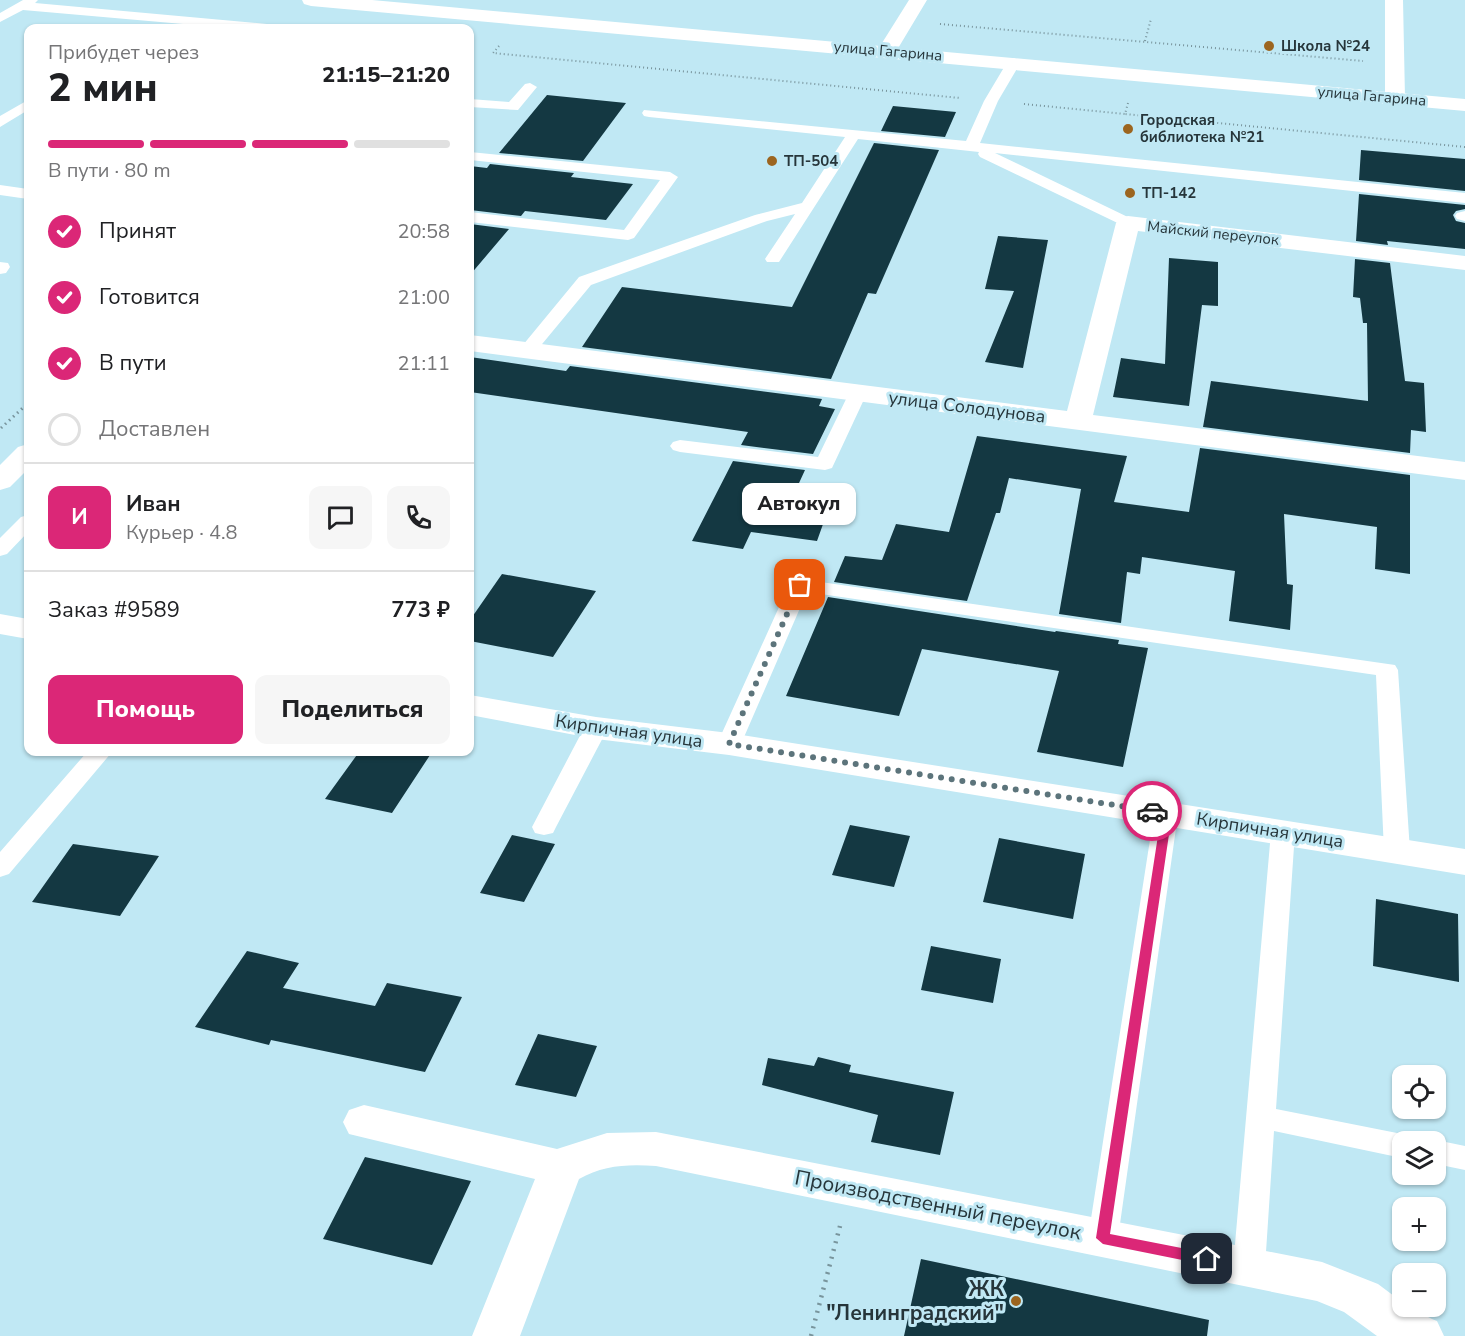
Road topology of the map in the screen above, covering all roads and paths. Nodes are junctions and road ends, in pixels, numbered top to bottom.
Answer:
1 (311, 0) edge
2 (492, 0) edge
3 (918, 0) edge
4 (1394, 0) edge
5 (27, 3) edge
6 (0, 18) edge
7 (525, 19) junction
8 (905, 21) junction
9 (473, 22) edge
10 (229, 24) edge
11 (887, 51) junction
12 (1014, 62) junction
13 (1394, 64) junction
14 (530, 87) dead end
15 (1395, 98) junction
16 (991, 101) junction
17 (474, 103) edge
18 (1465, 105) edge
19 (24, 107) edge
20 (649, 113) dead end
21 (1125, 114) dead end
22 (0, 123) edge
23 (854, 134) junction
24 (971, 147) junction
25 (474, 156) edge
26 (0, 190) edge
27 (24, 193) edge
28 (1465, 198) edge
29 (808, 206) junction
30 (474, 217) edge
31 (1128, 223) junction
32 (773, 260) dead end
33 (1465, 263) edge
34 (474, 344) edge
35 (527, 351) junction
36 (858, 393) junction
37 (24, 407) edge
38 (1078, 421) junction
39 (0, 428) edge
40 (680, 446) dead end
41 (24, 457) edge
42 (1465, 471) edge
43 (0, 480) edge
44 (24, 525) edge
45 (0, 550) edge
46 (0, 624) edge
47 (24, 628) edge
48 (474, 706) edge
49 (596, 728) junction
50 (729, 744) junction
51 (97, 756) edge
52 (1166, 814) junction
53 (544, 827) dead end
54 (1283, 832) junction
55 (1398, 851) junction
56 (1465, 862) edge
57 (0, 868) edge
58 (1260, 1117) junction
59 (364, 1122) dead end
60 (1392, 1144) edge
61 (1446, 1154) edge
62 (1465, 1158) edge
63 (561, 1168) junction
64 (850, 1188) junction
65 (1103, 1238) junction
66 (1249, 1268) junction
67 (1414, 1335) edge
68 (496, 1336) edge
69 (811, 1336) edge

1 - 9 street, улица Гагарина
2 - 9 street
3 - 8 street
4 - 13 street
5 - 6 lane
5 - 10 lane
7 - 9 street, улица Гагарина
7 - 11 street, улица Гагарина
7 - 16 path
8 - 11 street
8 - 13 path
11 - 12 street, улица Гагарина
12 - 15 street, улица Гагарина
12 - 16 lane
13 - 15 street
14 - 17 lane
15 - 18 street, улица Гагарина
16 - 21 path
16 - 24 lane
19 - 22 lane
20 - 23 lane
23 - 24 lane
23 - 29 lane
24 - 28 lane
24 - 31 lane
25 - 30 lane
26 - 27 lane
29 - 32 lane
29 - 35 lane
31 - 33 street, Майский переулок
31 - 38 street, Майский переулок
34 - 35 street, улица Солодунова
35 - 36 street, улица Солодунова
36 - 38 street, улица Солодунова
36 - 40 lane
37 - 39 path
38 - 42 street, улица Солодунова
41 - 43 street
44 - 45 lane
46 - 47 street
48 - 49 street, Кирпичная улица
49 - 50 street, Кирпичная улица
49 - 53 lane
50 - 52 street, Кирпичная улица
50 - 55 lane
51 - 57 lane
52 - 54 street, Кирпичная улица
52 - 65 lane
54 - 55 street, Кирпичная улица
54 - 58 lane
55 - 56 street, Кирпичная улица
58 - 60 lane
58 - 66 lane
59 - 63 street
61 - 62 lane
63 - 64 street, Производственный переулок
63 - 68 street
64 - 65 street, Производственный переулок
64 - 69 path
65 - 66 street, Производственный переулок
66 - 67 street, Производственный переулок

